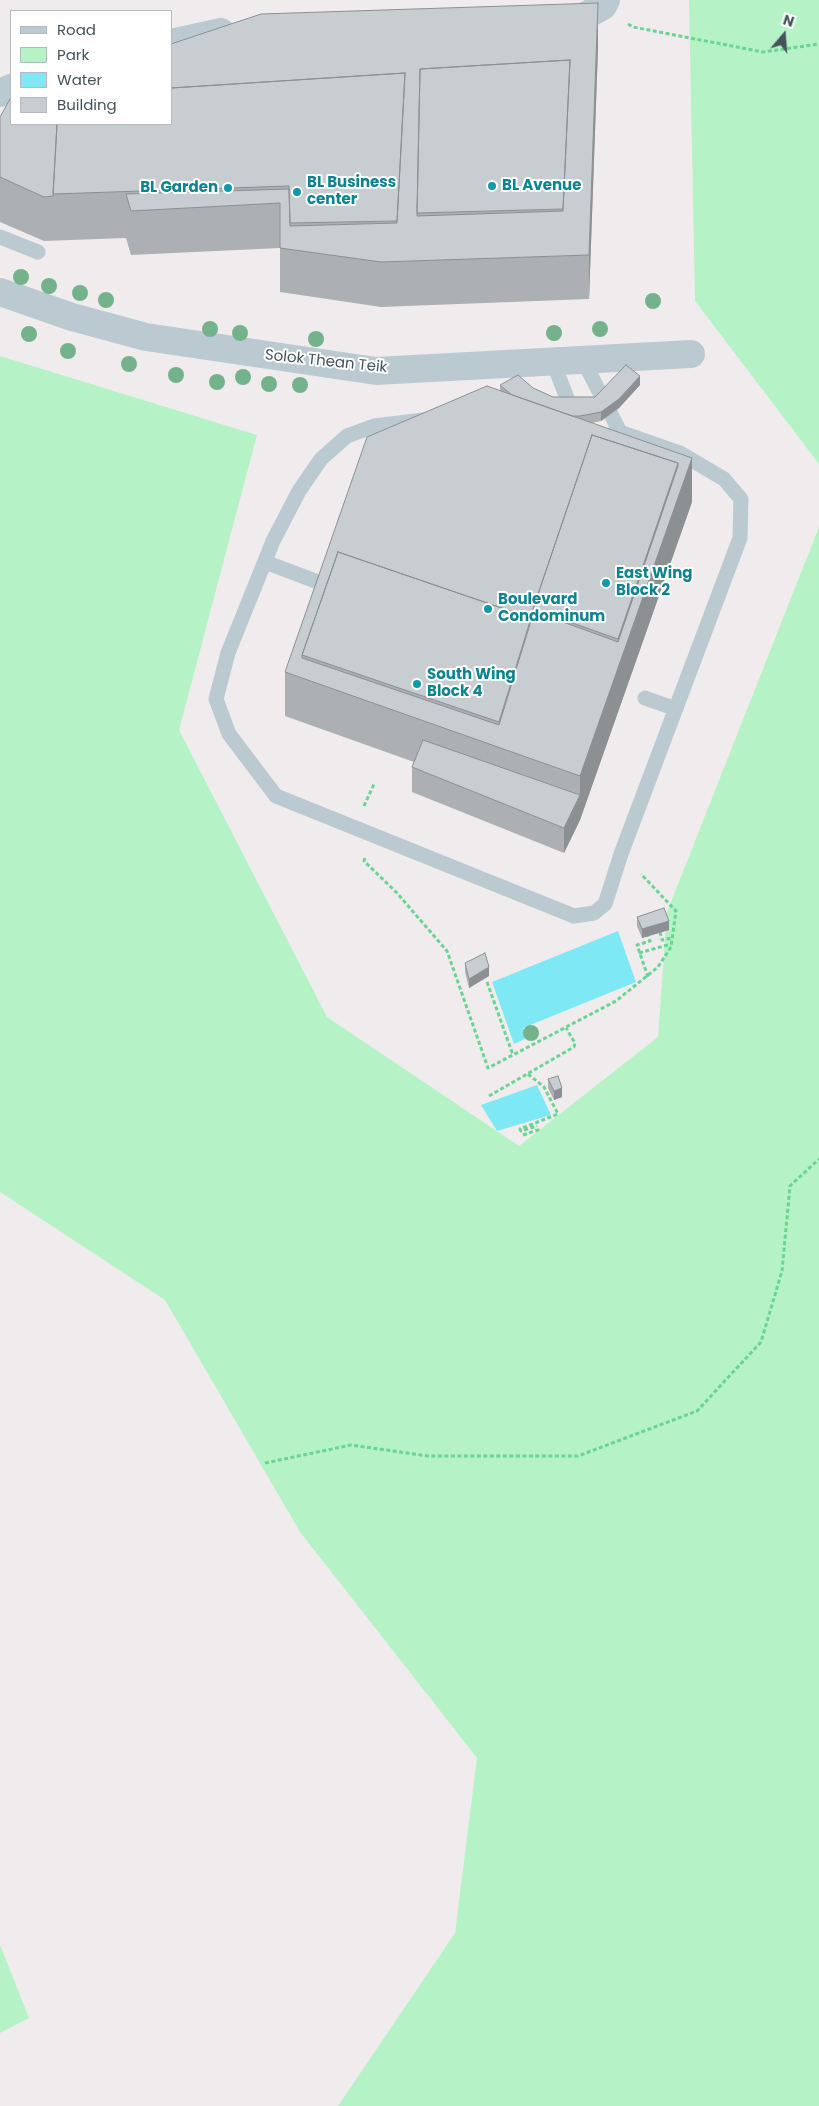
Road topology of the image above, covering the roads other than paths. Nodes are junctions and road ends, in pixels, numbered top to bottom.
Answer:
1 (604, 3) edge
2 (537, 21) edge
3 (244, 30) edge
4 (216, 32) junction
5 (172, 43) edge
6 (172, 52) edge
7 (0, 237) edge
8 (38, 252) dead end
9 (0, 292) edge
10 (691, 354) dead end
11 (584, 360) junction
12 (553, 362) junction
13 (541, 430) junction
14 (620, 432) junction
15 (265, 562) junction
16 (318, 582) edge
17 (645, 698) dead end
18 (676, 709) junction

1 - 2 street
3 - 4 street
4 - 5 street
4 - 6 lane
7 - 8 lane
9 - 12 street, Solok Thean Teik
10 - 11 street, Solok Thean Teik
11 - 12 street, Solok Thean Teik
11 - 14 lane
12 - 13 lane
13 - 14 lane
13 - 15 lane
14 - 18 lane
15 - 16 lane
15 - 18 lane
17 - 18 lane

